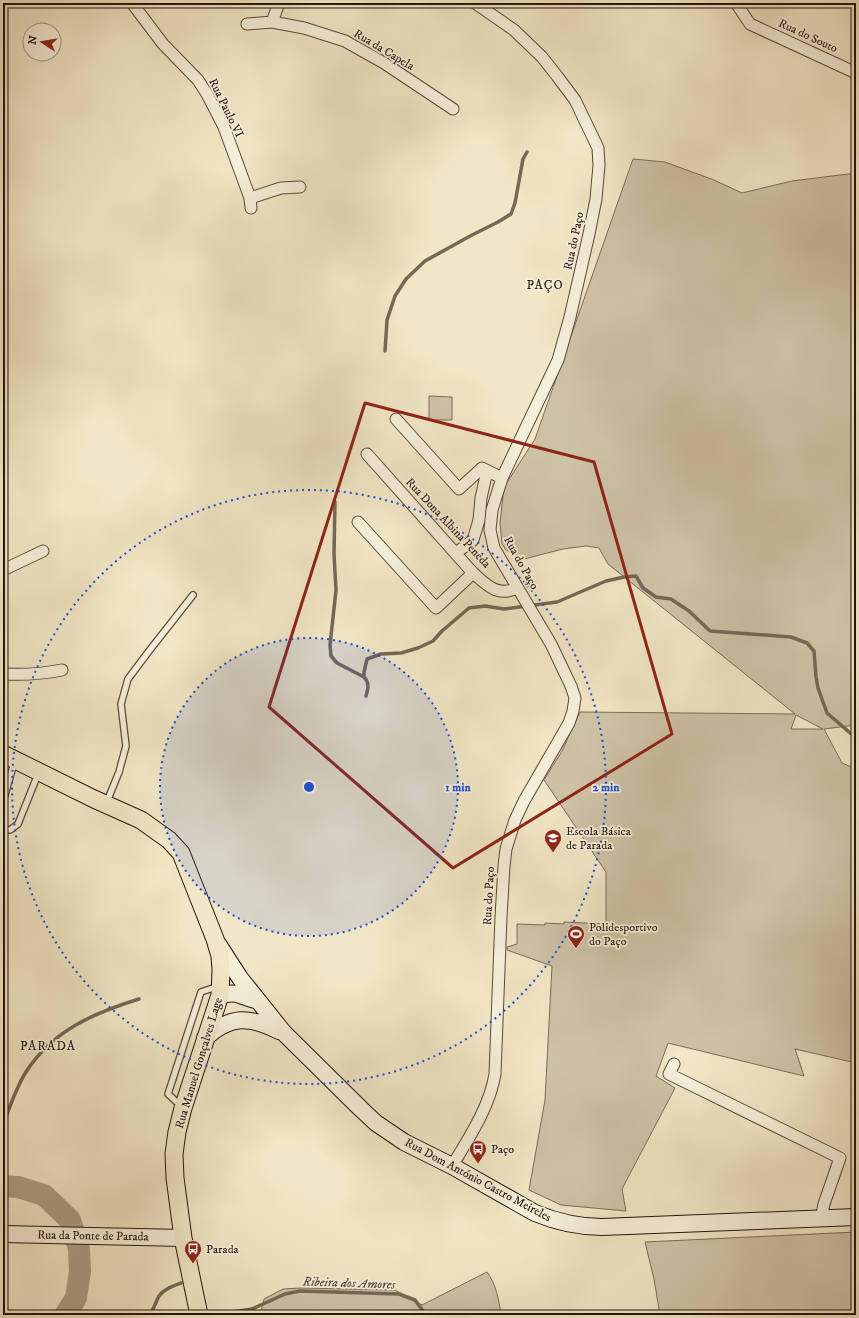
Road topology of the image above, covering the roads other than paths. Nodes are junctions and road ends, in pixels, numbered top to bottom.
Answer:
1 (132, 3) edge
2 (279, 3) edge
3 (475, 3) edge
4 (736, 3) edge
5 (272, 22) junction
6 (247, 24) dead end
7 (856, 73) edge
8 (453, 109) dead end
9 (300, 187) dead end
10 (396, 419) dead end
11 (367, 454) dead end
12 (488, 471) junction
13 (502, 478) junction
14 (358, 522) dead end
15 (43, 551) dead end
16 (456, 553) junction
17 (3, 570) edge
18 (474, 572) junction
19 (518, 588) junction
20 (193, 595) dead end
21 (62, 670) dead end
22 (3, 674) edge
23 (9, 757) edge
24 (39, 772) junction
25 (3, 802) edge
26 (106, 804) junction
27 (3, 829) edge
28 (215, 939) junction
29 (221, 990) junction
30 (256, 1000) junction
31 (284, 1033) junction
32 (205, 1038) junction
33 (674, 1064) dead end
34 (182, 1108) junction
35 (452, 1166) junction
36 (856, 1217) edge
37 (821, 1219) junction
38 (3, 1234) edge
39 (183, 1238) junction
40 (198, 1315) edge

1 - 9 street, Rua Paulo VI
2 - 5 street
3 - 13 street, Rua do Paço
4 - 7 street, Rua do Souto
5 - 6 street, Rua da Capela
5 - 8 street, Rua da Capela
10 - 12 street
11 - 16 street, Rua Dona Albina Penêda
12 - 13 street
12 - 16 street
13 - 19 street, Rua do Paço
14 - 18 street
15 - 17 street
16 - 18 street, Rua Dona Albina Penêda
18 - 19 street, Rua Dona Albina Penêda
19 - 35 street, Rua do Paço
20 - 26 lane
21 - 22 street
23 - 24 main road, Rua Manuel Gonçalves Lage
23 - 25 lane
24 - 26 main road, Rua Manuel Gonçalves Lage
24 - 27 lane
26 - 28 main road, Rua Manuel Gonçalves Lage
28 - 29 main road, Rua Manuel Gonçalves Lage
28 - 30 street, Rua Dom António Castro Meireles
29 - 30 street
29 - 32 main road, Rua Manuel Gonçalves Lage
29 - 34 lane
30 - 31 street, Rua Dom António Castro Meireles
31 - 32 street, Rua Dom António Castro Meireles
31 - 35 street, Rua Dom António Castro Meireles
32 - 34 main road, Rua Manuel Gonçalves Lage
33 - 37 street
34 - 39 main road, Rua Manuel Gonçalves Lage
35 - 37 street, Rua Dom António Castro Meireles
36 - 37 street, Rua Dom António Castro Meireles
38 - 39 street, Rua da Ponte de Parada
39 - 40 main road, Rua Manuel Gonçalves Lage

